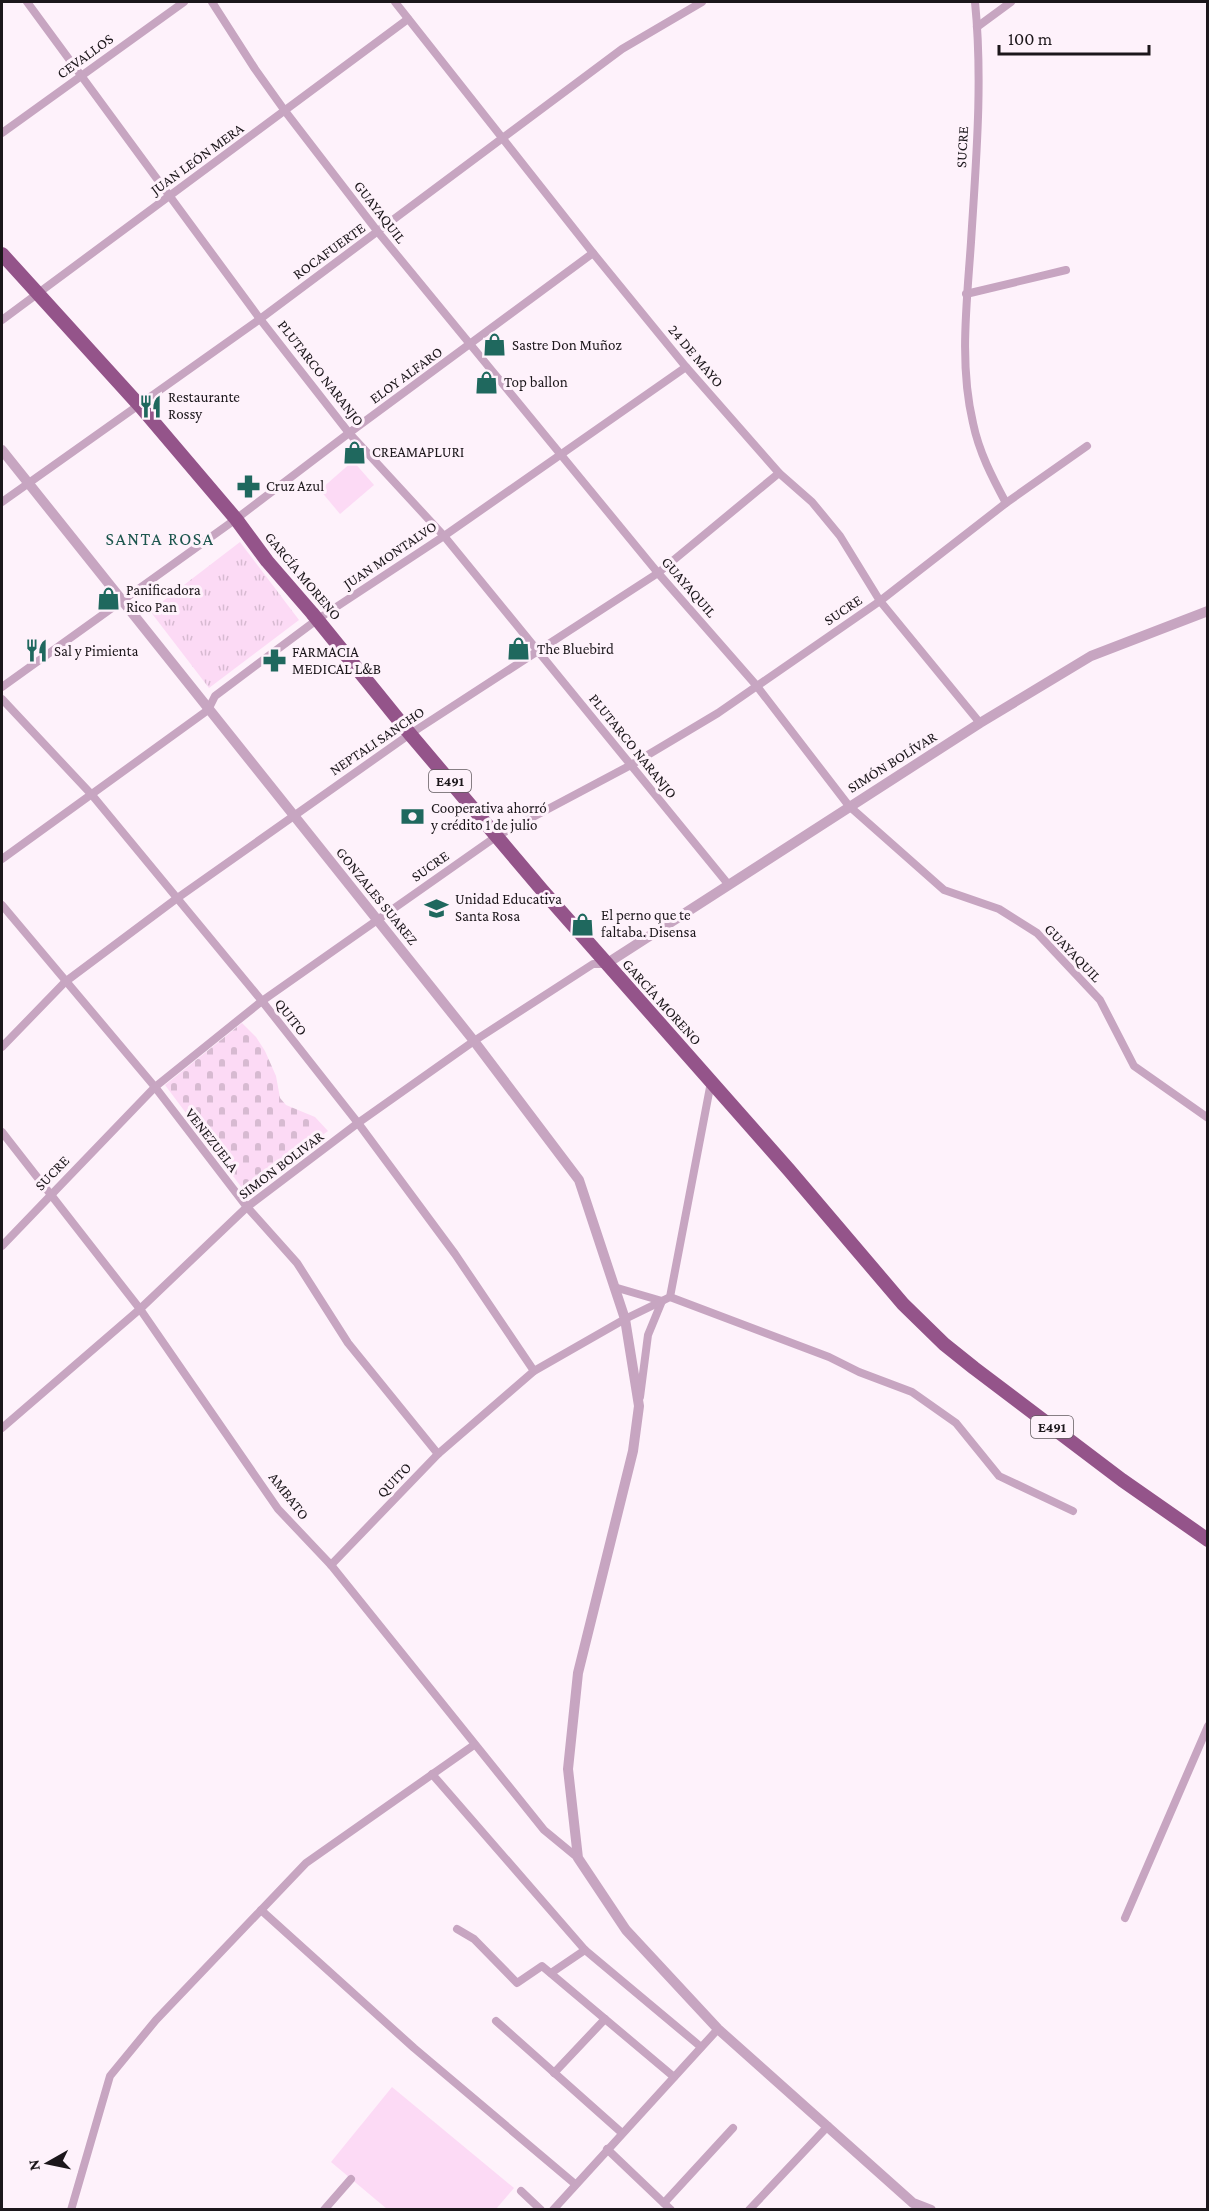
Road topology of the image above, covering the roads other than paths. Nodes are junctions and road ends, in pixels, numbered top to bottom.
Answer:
1 (27, 2) edge
2 (184, 2) edge
3 (212, 2) edge
4 (395, 2) edge
5 (702, 2) edge
6 (975, 2) edge
7 (1011, 2) edge
8 (408, 19) junction
9 (977, 27) junction
10 (81, 75) junction
11 (285, 111) junction
12 (2, 132) edge
13 (504, 137) junction
14 (170, 196) junction
15 (378, 232) junction
16 (593, 253) junction
17 (2, 254) edge
18 (1066, 270) dead end
19 (36, 293) junction
20 (966, 294) junction
21 (260, 319) junction
22 (2, 320) edge
23 (470, 344) junction
24 (686, 367) junction
25 (140, 406) junction
26 (349, 432) junction
27 (1087, 446) dead end
28 (2, 450) edge
29 (561, 454) junction
30 (779, 473) junction
31 (28, 483) junction
32 (2, 502) edge
33 (1006, 503) junction
34 (236, 519) junction
35 (444, 536) junction
36 (658, 573) junction
37 (120, 600) junction
38 (880, 601) junction
39 (1208, 611) edge
40 (318, 619) junction
41 (537, 650) junction
42 (756, 685) junction
43 (2, 687) edge
44 (2, 699) edge
45 (208, 710) junction
46 (980, 723) junction
47 (410, 734) junction
48 (631, 765) junction
49 (92, 795) junction
50 (849, 806) junction
51 (293, 815) junction
52 (497, 836) junction
53 (2, 859) edge
54 (729, 884) junction
55 (176, 899) junction
56 (2, 905) edge
57 (378, 920) junction
58 (606, 963) junction
59 (65, 982) junction
60 (262, 1001) junction
61 (474, 1041) junction
62 (2, 1047) edge
63 (711, 1082) junction
64 (155, 1087) junction
65 (1208, 1118) edge
66 (358, 1123) junction
67 (2, 1132) edge
68 (51, 1193) junction
69 (247, 1207) junction
70 (2, 1246) edge
71 (614, 1287) junction
72 (666, 1299) junction
73 (141, 1309) junction
74 (625, 1319) junction
75 (534, 1371) junction
76 (639, 1406) junction
77 (2, 1428) edge
78 (438, 1454) junction
79 (1073, 1511) dead end
80 (1208, 1540) edge
81 (331, 1565) junction
82 (1208, 1726) edge
83 (474, 1745) junction
84 (432, 1774) junction
85 (578, 1858) junction
86 (261, 1910) junction
87 (1125, 1918) dead end
88 (458, 1929) dead end
89 (585, 1950) junction
90 (551, 1973) junction
91 (605, 2019) junction
92 (496, 2021) dead end
93 (718, 2029) junction
94 (701, 2047) junction
95 (554, 2073) junction
96 (674, 2077) junction
97 (828, 2126) junction
98 (733, 2128) dead end
99 (622, 2133) junction
100 (608, 2149) junction
101 (351, 2179) dead end
102 (575, 2184) junction
103 (521, 2191) dead end
104 (664, 2203) junction
105 (913, 2206) edge
106 (71, 2210) edge
107 (324, 2210) edge
108 (541, 2210) edge
109 (554, 2210) edge
110 (671, 2210) edge
111 (749, 2210) edge
112 (931, 2210) edge

1 - 10 street, PLUTARCO NARANJO
2 - 10 street, CEVALLOS
3 - 11 street, GUAYAQUIL
4 - 8 street, 24 DE MAYO
5 - 13 street, ROCAFUERTE
6 - 9 street, SUCRE
7 - 9 street
8 - 11 street, JUAN LEÓN MERA
8 - 13 street, 24 DE MAYO
9 - 20 street, SUCRE
10 - 12 street, CEVALLOS
10 - 14 street, PLUTARCO NARANJO
11 - 14 street, JUAN LEÓN MERA
11 - 15 street, GUAYAQUIL
13 - 15 street, ROCAFUERTE
13 - 16 street, 24 DE MAYO
14 - 19 street, JUAN LEÓN MERA
14 - 21 street, PLUTARCO NARANJO
15 - 21 street, ROCAFUERTE
15 - 23 street, GUAYAQUIL
16 - 23 street, ELOY ALFARO
16 - 24 street, 24 DE MAYO
17 - 19 highway, GARCÍA MORENO / E491
18 - 20 street
19 - 22 street, JUAN LEÓN MERA
19 - 25 highway, GARCÍA MORENO / E491
20 - 33 street, SUCRE
21 - 25 street, ROCAFUERTE
21 - 26 street, PLUTARCO NARANJO
23 - 26 street, ELOY ALFARO
23 - 29 street, GUAYAQUIL
24 - 29 street, JUAN MONTALVO
24 - 30 street, 24 DE MAYO
25 - 31 street, ROCAFUERTE
25 - 34 highway, GARCÍA MORENO / E491
26 - 34 street, ELOY ALFARO
26 - 35 street, PLUTARCO NARANJO
27 - 33 street, SUCRE
28 - 31 street, GONZALES SUAREZ
29 - 35 street, JUAN MONTALVO
29 - 36 street, GUAYAQUIL
30 - 36 street, NEPTALI SANCHO
30 - 38 street, 24 DE MAYO
31 - 32 street, ROCAFUERTE
31 - 37 street, GONZALES SUAREZ
33 - 38 street, SUCRE
34 - 37 street, ELOY ALFARO
34 - 40 highway, GARCÍA MORENO / E491
35 - 40 street, JUAN MONTALVO
35 - 41 street, PLUTARCO NARANJO
36 - 41 street, NEPTALI SANCHO
36 - 42 street, GUAYAQUIL
37 - 43 street, ELOY ALFARO
37 - 45 street, GONZALES SUAREZ
38 - 42 street, SUCRE
38 - 46 street, 24 DE MAYO
39 - 46 street, SIMÓN BOLÍVAR
40 - 45 street, JUAN MONTALVO
40 - 47 highway, GARCÍA MORENO / E491
41 - 47 street, NEPTALI SANCHO
41 - 48 street, PLUTARCO NARANJO
42 - 48 street, SUCRE
42 - 50 street, GUAYAQUIL
44 - 49 street, QUITO
45 - 49 street, JUAN MONTALVO
45 - 51 street, GONZALES SUAREZ
46 - 50 street, SIMÓN BOLÍVAR
47 - 51 street, NEPTALI SANCHO
47 - 52 highway, GARCÍA MORENO / E491
48 - 52 street, SUCRE
48 - 54 street, PLUTARCO NARANJO
49 - 53 street, JUAN MONTALVO
49 - 55 street, QUITO
50 - 54 street, SIMÓN BOLÍVAR
50 - 65 street, GUAYAQUIL
51 - 55 street, NEPTALI SANCHO
51 - 57 street, GONZALES SUAREZ
52 - 57 street, SUCRE
52 - 58 highway, GARCÍA MORENO / E491
54 - 58 street, SIMÓN BOLÍVAR
55 - 59 street, NEPTALI SANCHO
55 - 60 street, QUITO
56 - 59 street, VENEZUELA
57 - 60 street, SUCRE
57 - 61 street, GONZALES SUAREZ
58 - 61 street, SIMON BOLIVAR
58 - 63 highway, GARCÍA MORENO / E491
59 - 62 street, NEPTALI SANCHO
59 - 64 street, VENEZUELA
60 - 64 street, SUCRE
60 - 66 street, QUITO
61 - 66 street, SIMON BOLIVAR
61 - 71 street, GONZALES SUAREZ
63 - 72 street
63 - 80 highway, GARCÍA MORENO / E491
64 - 68 street, SUCRE
64 - 69 street, VENEZUELA
66 - 69 street, SIMON BOLIVAR
66 - 75 street, QUITO
67 - 68 street, AMBATO
68 - 70 street, SUCRE
68 - 73 street, AMBATO
69 - 73 street, SIMON BOLIVAR
69 - 78 street, VENEZUELA
71 - 72 street
71 - 74 street, GONZALES SUAREZ
72 - 74 street, QUITO
72 - 76 street
72 - 79 street
73 - 77 street, SIMON BOLIVAR
73 - 81 street, AMBATO
74 - 75 street, QUITO
74 - 76 street, GONZALES SUAREZ
75 - 78 street, QUITO
76 - 85 street, GONZALES SUAREZ
78 - 81 street, QUITO
81 - 83 street, AMBATO
82 - 87 street
83 - 84 street
83 - 85 street, AMBATO
84 - 86 street
84 - 89 street
85 - 93 street
86 - 102 street
86 - 106 street
88 - 90 street
89 - 90 street
89 - 94 street
90 - 91 street
91 - 95 street
91 - 96 street
92 - 95 street
93 - 94 street
93 - 97 street
94 - 96 street
95 - 99 street
96 - 99 street
97 - 105 street
97 - 111 street
98 - 104 street
99 - 100 street
100 - 102 street
100 - 104 street
101 - 107 street
102 - 109 street
103 - 108 street
104 - 110 street
105 - 112 street

